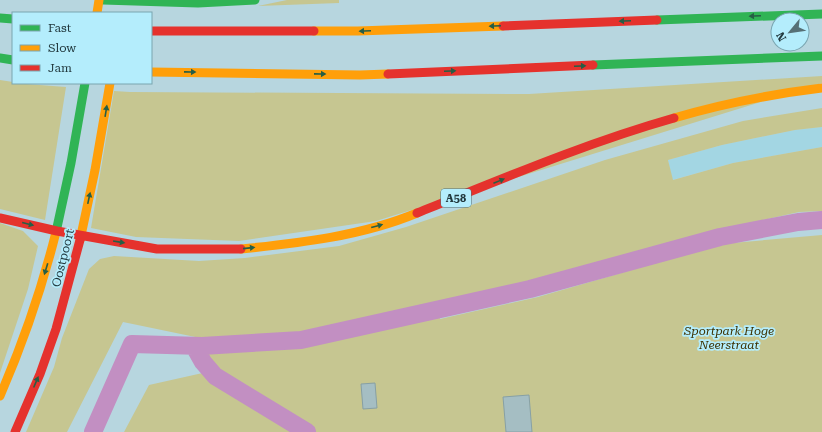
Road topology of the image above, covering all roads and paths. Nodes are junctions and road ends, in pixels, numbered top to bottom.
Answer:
1 (99, 0) edge
2 (102, 0) edge
3 (124, 0) edge
4 (255, 0) edge
5 (97, 12) edge
6 (122, 12) edge
7 (822, 14) edge
8 (0, 18) edge
9 (12, 19) edge
10 (152, 31) edge
11 (822, 56) edge
12 (0, 58) edge
13 (12, 60) edge
14 (152, 72) edge
15 (85, 84) edge
16 (110, 84) edge
17 (822, 88) edge
18 (0, 218) edge
19 (57, 231) junction
20 (81, 236) junction
21 (0, 396) edge
22 (15, 432) edge

1 - 5 main road
2 - 4 main road
3 - 6 main road
7 -> 10 main road
8 - 9 main road
14 -> 11 main road
12 - 13 main road
15 - 19 main road, Oostpoort
20 -> 16 main road, Oostpoort
20 -> 17 main road, A58
18 -> 19 main road
19 - 20 main road
19 -> 21 main road, Oostpoort
22 -> 20 main road, Oostpoort

